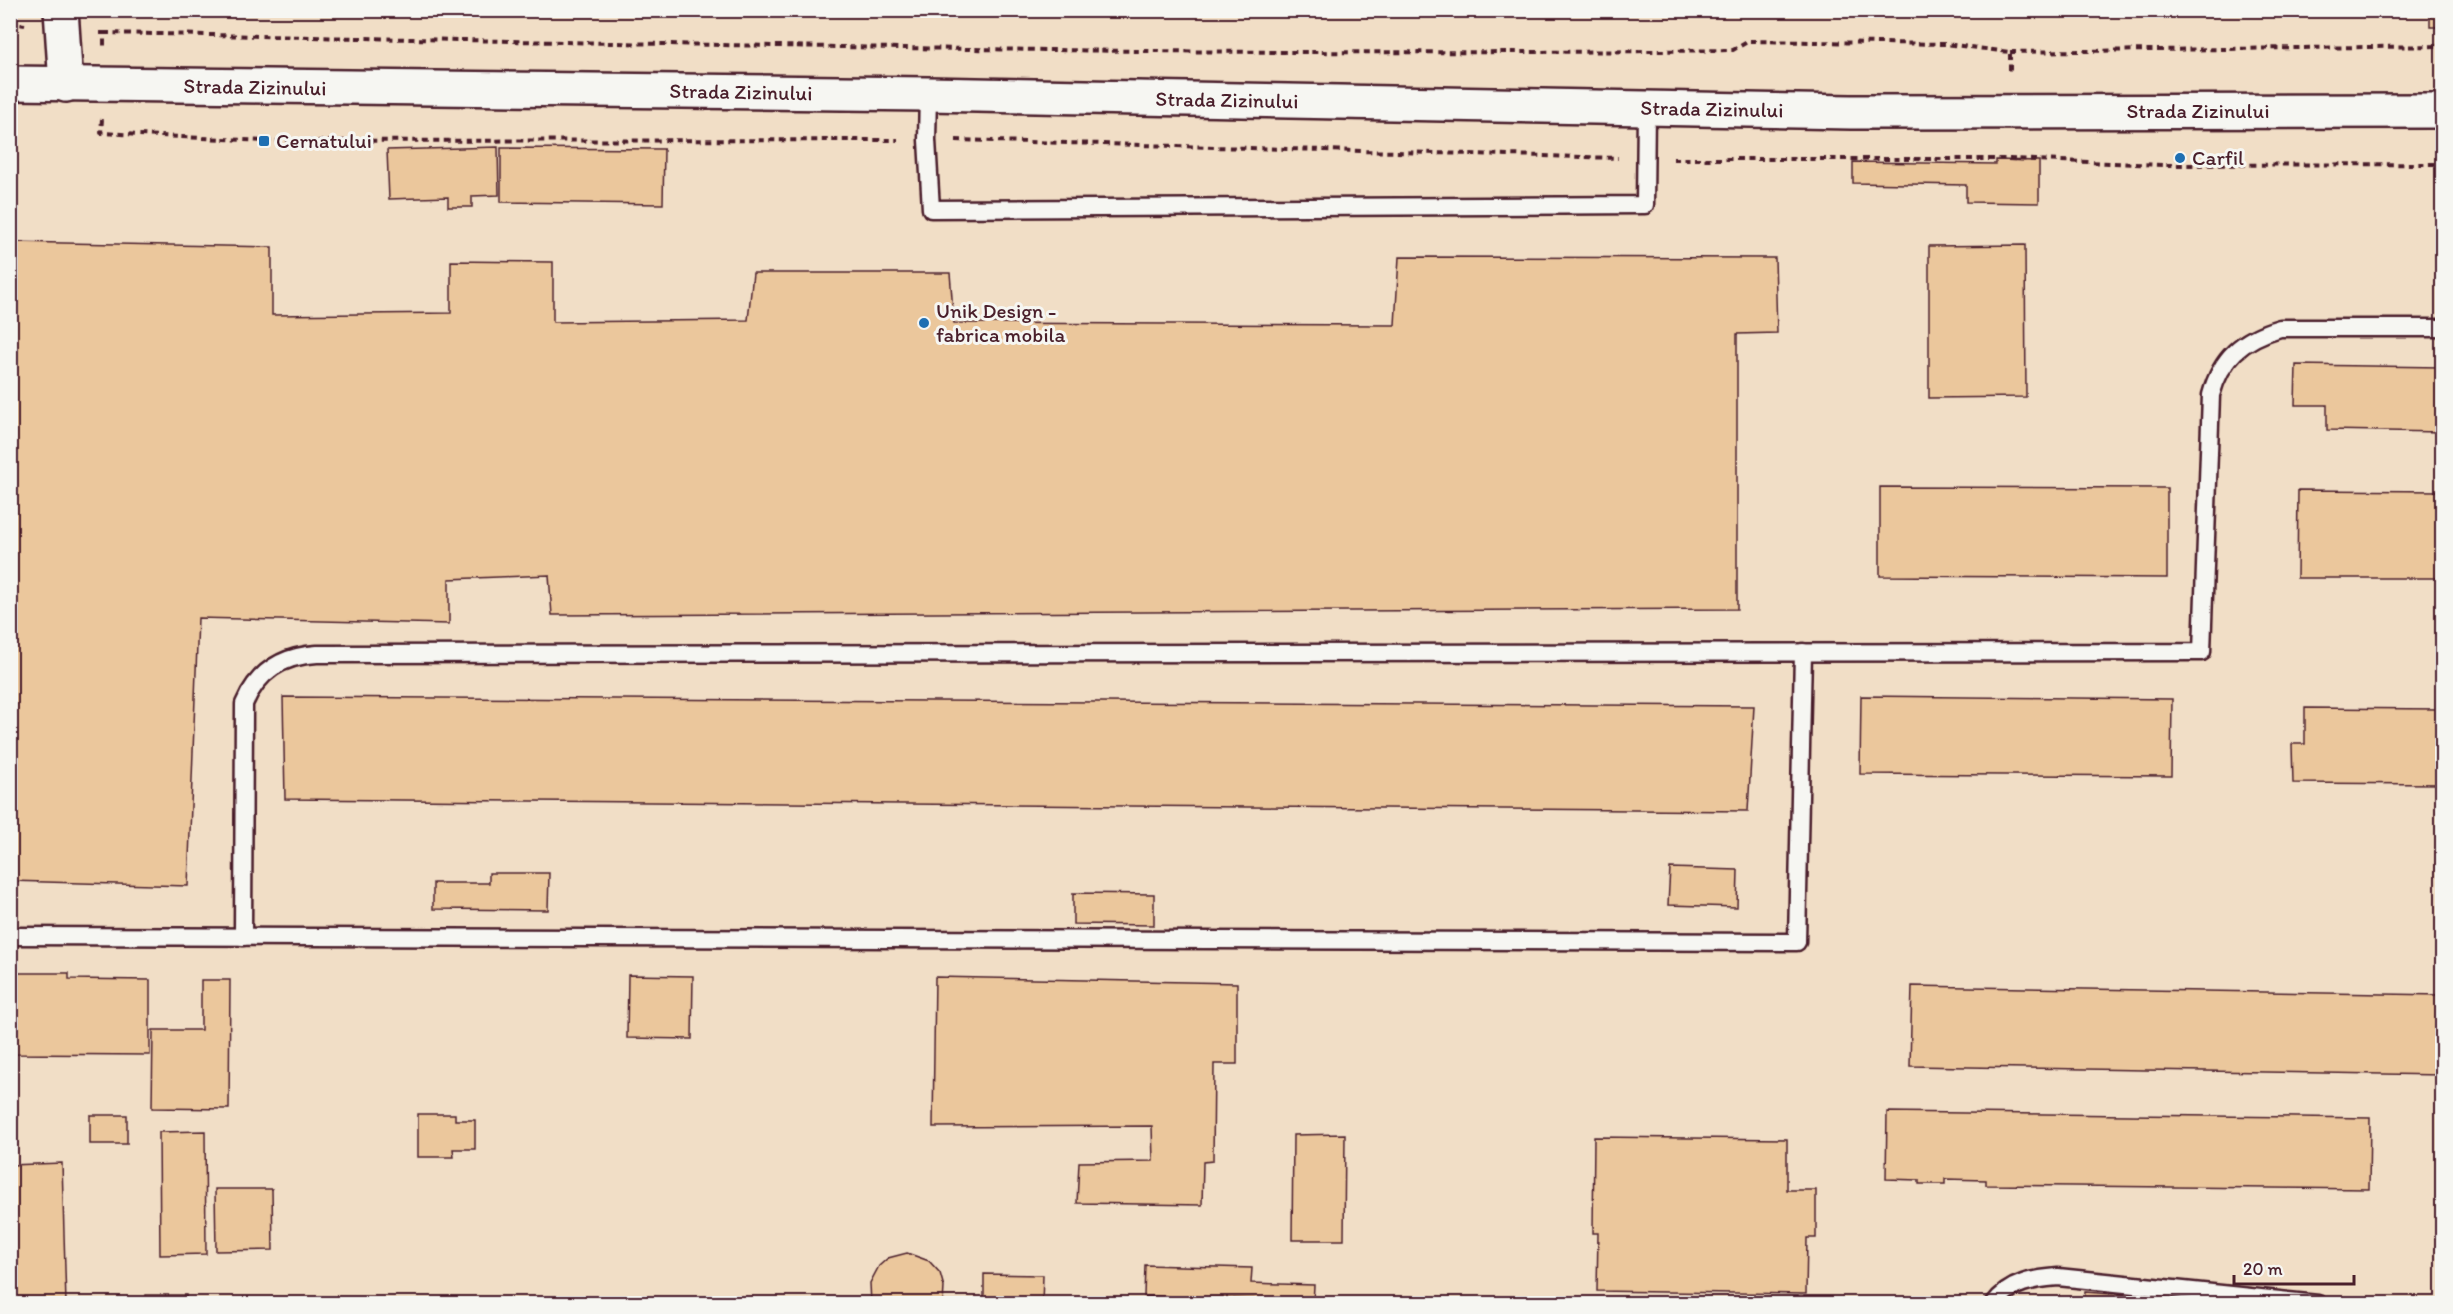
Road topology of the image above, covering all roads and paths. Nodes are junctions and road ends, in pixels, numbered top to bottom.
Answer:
1 (62, 22) edge
2 (10, 23) edge
3 (104, 33) junction
4 (2442, 46) edge
5 (2010, 52) junction
6 (10, 83) edge
7 (66, 85) junction
8 (104, 85) junction
9 (928, 94) junction
10 (1646, 108) junction
11 (2442, 111) edge
12 (2009, 112) junction
13 (927, 140) junction
14 (1646, 159) junction
15 (2010, 159) junction
16 (2442, 164) edge
17 (2442, 328) edge
18 (1803, 652) junction
19 (10, 936) edge
20 (243, 937) junction
21 (1994, 1304) edge
22 (2318, 1304) edge

1 - 2 path
1 - 3 path
1 - 7 main road
3 - 5 path
3 - 8 path
4 - 5 path
5 - 12 path
6 - 7 main road, Strada Zizinului
7 - 8 main road, Strada Zizinului
8 - 9 main road, Strada Zizinului
8 - 13 path
9 - 10 main road, Strada Zizinului
9 - 13 lane
10 - 12 main road, Strada Zizinului
10 - 14 lane
11 - 12 main road, Strada Zizinului
12 - 15 path
13 - 14 path
13 - 14 lane
14 - 15 path
15 - 16 path
17 - 18 lane
18 - 20 lane
18 - 20 lane
19 - 20 lane
21 - 22 lane

